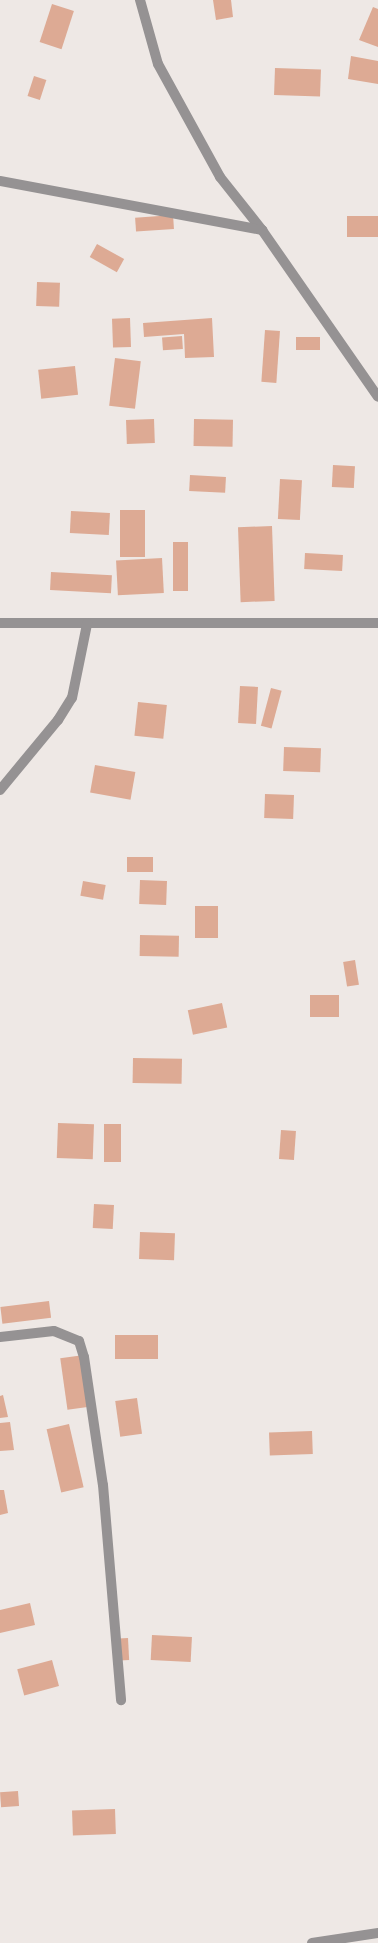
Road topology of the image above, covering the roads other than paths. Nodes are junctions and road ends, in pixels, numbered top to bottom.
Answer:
1 (140, 0) edge
2 (0, 181) edge
3 (262, 230) junction
4 (378, 397) edge
5 (0, 623) edge
6 (378, 623) edge
7 (87, 624) junction
8 (0, 790) edge
9 (0, 1338) edge
10 (122, 1700) dead end
11 (378, 1933) edge
12 (312, 1943) edge

1 - 3 street
2 - 3 street
3 - 4 street
5 - 7 street
6 - 7 street
7 - 8 street
9 - 10 street
11 - 12 street

